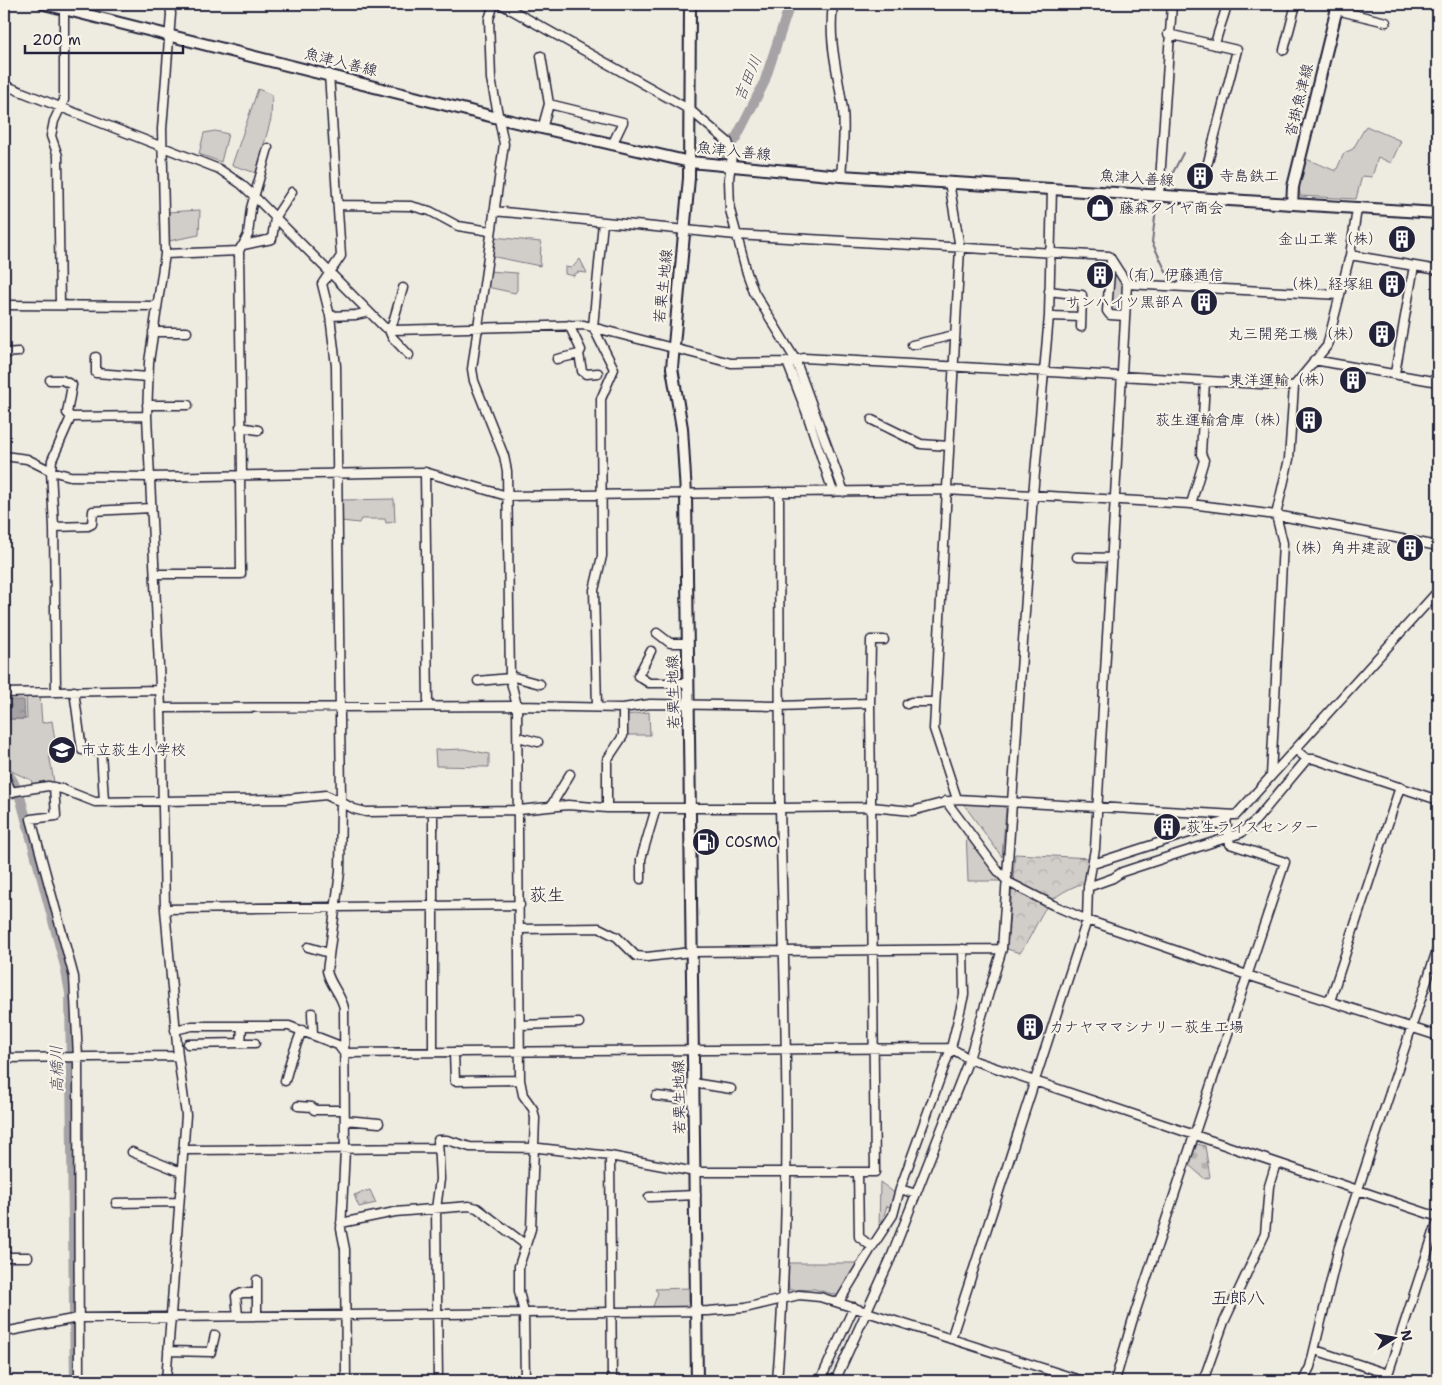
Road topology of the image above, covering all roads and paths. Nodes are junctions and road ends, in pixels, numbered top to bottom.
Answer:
1 (44, 4) edge
2 (170, 4) edge
3 (494, 4) edge
4 (501, 4) edge
5 (690, 4) edge
6 (833, 4) edge
7 (1172, 4) edge
8 (1227, 4) edge
9 (1296, 4) edge
10 (1337, 6) edge
11 (78, 8) edge
12 (64, 9) junction
13 (1386, 22) dead end
14 (1168, 34) junction
15 (169, 35) junction
16 (1215, 45) junction
17 (1284, 50) dead end
18 (540, 56) dead end
19 (329, 74) junction
20 (4, 84) edge
21 (549, 104) junction
22 (60, 107) junction
23 (690, 110) junction
24 (498, 118) junction
25 (542, 129) junction
26 (612, 145) junction
27 (161, 148) junction
28 (268, 148) dead end
29 (690, 162) junction
30 (1208, 162) dead end
31 (730, 167) junction
32 (841, 176) junction
33 (949, 182) junction
34 (1052, 188) junction
35 (292, 192) dead end
36 (1160, 195) junction
37 (254, 196) junction
38 (1292, 204) junction
39 (338, 205) junction
40 (1357, 209) junction
41 (494, 211) junction
42 (1438, 213) edge
43 (276, 218) junction
44 (603, 222) junction
45 (684, 230) junction
46 (490, 231) junction
47 (736, 235) junction
48 (241, 248) junction
49 (960, 248) junction
50 (1051, 253) junction
51 (165, 254) junction
52 (1350, 255) junction
53 (1112, 260) junction
54 (1414, 266) junction
55 (1438, 270) edge
56 (330, 274) junction
57 (1127, 284) junction
58 (403, 288) dead end
59 (1050, 291) junction
60 (1340, 295) junction
61 (4, 305) edge
62 (60, 305) junction
63 (156, 306) junction
64 (369, 312) junction
65 (330, 316) junction
66 (1049, 316) junction
67 (1125, 316) junction
68 (1081, 317) junction
69 (569, 325) junction
70 (593, 327) junction
71 (1081, 327) dead end
72 (478, 328) junction
73 (390, 329) junction
74 (153, 332) junction
75 (187, 332) dead end
76 (954, 334) junction
77 (912, 345) dead end
78 (672, 348) junction
79 (18, 352) dead end
80 (4, 353) edge
81 (579, 354) junction
82 (409, 355) dead end
83 (96, 357) dead end
84 (796, 359) junction
85 (557, 360) dead end
86 (1314, 360) junction
87 (787, 362) junction
88 (952, 366) junction
89 (1044, 372) junction
90 (598, 373) dead end
91 (1395, 373) junction
92 (1122, 376) junction
93 (148, 377) junction
94 (50, 380) dead end
95 (1205, 381) junction
96 (1438, 382) edge
97 (1294, 386) junction
98 (147, 405) junction
99 (188, 405) dead end
100 (147, 416) junction
101 (71, 417) junction
102 (872, 420) dead end
103 (240, 427) junction
104 (258, 430) dead end
105 (948, 446) junction
106 (4, 456) edge
107 (51, 472) junction
108 (425, 472) junction
109 (338, 474) junction
110 (241, 475) junction
111 (150, 477) junction
112 (946, 490) junction
113 (779, 492) junction
114 (833, 492) junction
115 (844, 492) junction
116 (686, 494) junction
117 (602, 495) junction
118 (1033, 495) junction
119 (508, 496) junction
120 (1115, 500) junction
121 (1191, 504) junction
122 (151, 508) junction
123 (1276, 515) junction
124 (54, 527) junction
125 (1438, 546) edge
126 (1076, 557) dead end
127 (1112, 558) junction
128 (155, 574) junction
129 (1438, 591) edge
130 (657, 633) dead end
131 (884, 640) dead end
132 (688, 643) junction
133 (652, 650) dead end
134 (510, 677) junction
135 (478, 681) dead end
136 (688, 683) junction
137 (540, 684) dead end
138 (160, 690) junction
139 (74, 691) junction
140 (56, 692) junction
141 (4, 693) edge
142 (934, 702) junction
143 (870, 703) junction
144 (907, 704) dead end
145 (688, 705) junction
146 (428, 706) junction
147 (517, 706) junction
148 (597, 706) junction
149 (779, 706) junction
150 (161, 708) junction
151 (340, 708) junction
152 (623, 708) junction
153 (518, 737) junction
154 (538, 742) dead end
155 (1296, 750) junction
156 (1307, 759) junction
157 (570, 774) dead end
158 (4, 775) edge
159 (1271, 776) junction
160 (54, 787) junction
161 (1400, 787) junction
162 (8, 793) edge
163 (958, 799) junction
164 (163, 800) junction
165 (1438, 800) edge
166 (946, 801) junction
167 (104, 802) junction
168 (341, 802) junction
169 (1012, 803) junction
170 (551, 806) junction
171 (872, 807) junction
172 (607, 808) junction
173 (656, 808) junction
174 (689, 808) junction
175 (780, 808) junction
176 (1097, 808) junction
177 (519, 810) junction
178 (433, 812) junction
179 (1228, 818) junction
180 (1227, 838) junction
181 (1093, 864) junction
182 (641, 880) dead end
183 (1008, 882) junction
184 (1088, 887) junction
185 (520, 905) junction
186 (432, 906) junction
187 (336, 907) junction
188 (165, 909) junction
189 (1087, 920) junction
190 (520, 930) junction
191 (308, 947) dead end
192 (1438, 947) edge
193 (963, 949) junction
194 (1002, 949) junction
195 (873, 950) junction
196 (692, 952) junction
197 (784, 952) junction
198 (329, 953) junction
199 (1248, 975) junction
200 (1330, 1001) junction
201 (312, 1012) dead end
202 (579, 1023) dead end
203 (520, 1025) junction
204 (201, 1026) junction
205 (242, 1026) junction
206 (1412, 1028) junction
207 (175, 1030) junction
208 (302, 1030) junction
209 (312, 1034) junction
210 (1438, 1036) edge
211 (241, 1043) junction
212 (255, 1043) dead end
213 (188, 1044) dead end
214 (200, 1044) junction
215 (951, 1048) junction
216 (784, 1049) junction
217 (874, 1049) junction
218 (693, 1050) junction
219 (344, 1052) junction
220 (433, 1052) junction
221 (454, 1052) junction
222 (520, 1052) junction
223 (178, 1056) junction
224 (78, 1057) junction
225 (4, 1058) edge
226 (968, 1059) junction
227 (520, 1080) junction
228 (285, 1081) dead end
229 (1035, 1082) junction
230 (693, 1083) junction
231 (731, 1089) dead end
232 (656, 1096) dead end
233 (694, 1100) junction
234 (298, 1106) dead end
235 (344, 1110) junction
236 (344, 1120) junction
237 (379, 1123) dead end
238 (1196, 1135) junction
239 (438, 1148) junction
240 (534, 1148) junction
241 (183, 1150) junction
242 (345, 1150) junction
243 (132, 1152) dead end
244 (610, 1156) junction
245 (1276, 1163) junction
246 (181, 1172) junction
247 (695, 1172) junction
248 (786, 1172) junction
249 (858, 1172) junction
250 (900, 1189) junction
251 (1359, 1190) junction
252 (916, 1194) junction
253 (696, 1195) junction
254 (649, 1197) dead end
255 (179, 1202) junction
256 (116, 1203) dead end
257 (436, 1209) junction
258 (1438, 1218) edge
259 (341, 1223) junction
260 (526, 1244) junction
261 (872, 1247) junction
262 (4, 1257) edge
263 (28, 1257) dead end
264 (257, 1280) dead end
265 (257, 1293) junction
266 (784, 1298) junction
267 (839, 1302) junction
268 (854, 1307) junction
269 (696, 1311) junction
270 (868, 1311) junction
271 (612, 1312) junction
272 (524, 1313) junction
273 (345, 1315) junction
274 (438, 1315) junction
275 (171, 1316) junction
276 (238, 1316) junction
277 (257, 1316) junction
278 (78, 1318) junction
279 (4, 1332) edge
280 (214, 1335) dead end
281 (952, 1339) junction
282 (1315, 1350) junction
283 (168, 1351) junction
284 (1387, 1378) edge
285 (79, 1381) edge
286 (166, 1381) edge
287 (346, 1381) edge
288 (438, 1381) edge
289 (525, 1381) edge
290 (612, 1381) edge
291 (697, 1381) edge
292 (777, 1381) edge
293 (820, 1381) edge
294 (835, 1381) edge
295 (1083, 1381) edge
296 (1115, 1381) edge
297 (1203, 1381) edge
298 (1302, 1381) edge

1 - 12 main road, 魚津入善線
2 - 15 street
3 - 24 street
4 - 23 street
5 - 23 main road, 若栗生地線
6 - 32 street
7 - 14 street
8 - 16 street
9 - 17 street
10 - 13 street
10 - 38 main road, 沓掛魚津線
11 - 12 main road, 魚津入善線
11 - 15 main road, 魚津入善線
12 - 22 street
14 - 16 street
14 - 36 street
15 - 19 main road, 魚津入善線
15 - 27 street
16 - 30 street
18 - 21 street
19 - 24 main road, 魚津入善線
19 - 39 street
20 - 22 street
21 - 25 street
21 - 26 street
22 - 27 street
22 - 62 street
23 - 29 main road, 若栗生地線
23 - 31 street
24 - 25 main road, 魚津入善線
24 - 41 street
25 - 26 main road, 魚津入善線
26 - 29 main road, 魚津入善線
27 - 37 street
27 - 51 street
28 - 37 street
29 - 31 main road, 魚津入善線
29 - 45 main road, 若栗生地線
31 - 32 main road, 魚津入善線
31 - 47 street
32 - 33 main road, 魚津入善線
33 - 34 main road, 魚津入善線
33 - 49 street
34 - 36 main road, 魚津入善線
34 - 50 street
35 - 43 street
36 - 38 main road, 魚津入善線
37 - 43 street
37 - 48 street
38 - 40 main road, 魚津入善線
39 - 46 street
39 - 56 street
40 - 42 main road, 魚津入善線
40 - 52 street
41 - 44 street
41 - 46 street
43 - 48 street
43 - 56 street
44 - 45 street
44 - 70 street
45 - 47 street
45 - 78 main road, 若栗生地線
46 - 72 street
47 - 49 street
47 - 84 street
48 - 51 street
48 - 103 street
49 - 50 street
49 - 76 street
50 - 53 street
50 - 59 street
51 - 63 street
52 - 54 street
52 - 60 street
53 - 57 street
53 - 67 street
54 - 55 street
54 - 91 street
56 - 64 street
56 - 65 street
57 - 60 street
57 - 67 street
58 - 73 street
59 - 66 street
59 - 68 street
60 - 86 street
61 - 62 street
62 - 63 street
63 - 74 street
64 - 65 street
64 - 73 street
65 - 109 street
66 - 68 street
66 - 89 street
67 - 92 street
68 - 71 street
69 - 70 street
69 - 72 street
69 - 81 street
70 - 78 street
70 - 117 street
72 - 73 street
72 - 119 street
73 - 82 street
74 - 75 street
74 - 93 street
76 - 77 street
76 - 88 street
78 - 87 street
78 - 116 main road, 若栗生地線
79 - 80 street
81 - 85 street
81 - 90 street
83 - 93 street
84 - 87 street
84 - 88 street
84 - 115 street
86 - 91 street
86 - 97 street
87 - 114 street
88 - 89 street
88 - 105 street
89 - 92 street
89 - 118 street
91 - 96 street
92 - 95 street
92 - 120 street
93 - 98 street
94 - 101 street
95 - 97 street
95 - 121 street
97 - 123 street
98 - 99 street
98 - 100 street
100 - 101 street
100 - 111 street
101 - 107 street
102 - 105 street
103 - 104 street
103 - 110 street
105 - 112 street
106 - 107 street
107 - 111 street
107 - 124 street
108 - 109 street
108 - 119 street
108 - 146 street
109 - 110 street
109 - 151 street
110 - 111 street
110 - 128 street
111 - 122 street
112 - 115 street
112 - 118 street
112 - 142 street
113 - 114 street
113 - 116 street
113 - 149 street
114 - 115 street
116 - 117 street
116 - 132 main road, 若栗生地線
117 - 119 street
117 - 148 street
118 - 120 street
118 - 169 street
119 - 134 street
120 - 121 street
120 - 127 street
121 - 123 street
122 - 124 street
122 - 128 street
123 - 125 street
123 - 159 street
124 - 140 street
126 - 127 street
127 - 176 street
128 - 138 street
129 - 155 street
130 - 132 street
131 - 143 street
132 - 136 main road, 若栗生地線
133 - 136 street
134 - 135 street
134 - 137 street
134 - 147 street
136 - 145 main road, 若栗生地線
138 - 139 street
138 - 150 street
139 - 140 street
139 - 167 street
140 - 141 street
142 - 144 street
142 - 163 street
143 - 149 street
143 - 171 street
145 - 149 street
145 - 152 street
145 - 174 main road, 若栗生地線
146 - 147 street
146 - 151 street
147 - 148 street
147 - 153 street
148 - 152 street
149 - 175 street
150 - 151 street
150 - 164 street
151 - 168 street
152 - 172 street
153 - 154 street
153 - 177 street
155 - 156 street
155 - 159 street
156 - 161 street
156 - 180 street
157 - 170 street
158 - 162 street
159 - 179 street
160 - 162 street
160 - 167 street
160 - 224 street
161 - 165 street
161 - 200 street
163 - 166 street
163 - 169 street
164 - 167 street
164 - 168 street
164 - 188 street
166 - 171 street
166 - 183 street
168 - 178 street
168 - 187 street
169 - 176 street
169 - 183 street
170 - 172 street
170 - 177 street
171 - 175 street
171 - 195 street
172 - 173 street
173 - 174 street
173 - 182 street
174 - 175 street
174 - 196 main road, 若栗生地線
175 - 197 street
176 - 179 street
176 - 181 street
177 - 178 street
177 - 185 street
178 - 186 street
179 - 180 street
179 - 181 street
180 - 184 street
180 - 199 street
181 - 184 street
183 - 189 street
183 - 194 street
184 - 189 street
185 - 186 street
185 - 190 street
186 - 187 street
186 - 220 street
187 - 188 street
187 - 198 street
188 - 207 street
189 - 199 street
189 - 229 street
190 - 196 street
190 - 203 street
191 - 198 street
192 - 206 street
193 - 194 street
193 - 195 street
193 - 215 street
194 - 226 street
195 - 197 street
195 - 217 street
196 - 197 street
196 - 218 main road, 若栗生地線
197 - 216 street
198 - 219 street
199 - 200 street
199 - 238 street
200 - 206 street
201 - 209 street
202 - 203 street
203 - 222 street
204 - 205 street
204 - 207 street
204 - 214 street
205 - 208 street
205 - 211 street
206 - 210 street
206 - 251 street
207 - 223 street
208 - 209 street
208 - 228 street
209 - 219 street
211 - 212 street
211 - 214 street
213 - 214 street
215 - 217 street
215 - 226 street
215 - 250 street
216 - 217 street
216 - 218 street
216 - 248 street
217 - 249 street
218 - 222 street
218 - 230 main road, 若栗生地線
219 - 220 street
219 - 235 street
220 - 221 street
221 - 222 street
221 - 227 street
222 - 227 street
223 - 224 street
223 - 241 street
224 - 225 street
224 - 278 street
226 - 229 street
226 - 252 street
227 - 240 street
229 - 238 street
229 - 281 street
230 - 231 street
230 - 233 main road, 若栗生地線
232 - 233 street
233 - 247 main road, 若栗生地線
234 - 235 street
235 - 236 street
236 - 237 street
236 - 242 street
238 - 245 street
238 - 296 street
239 - 240 street
239 - 242 street
239 - 257 street
240 - 244 street
240 - 260 street
241 - 242 street
241 - 246 street
242 - 259 street
243 - 246 street
244 - 247 street
244 - 271 street
245 - 251 street
245 - 297 street
246 - 255 street
247 - 248 street
247 - 253 main road, 若栗生地線
248 - 249 street
248 - 266 street
249 - 261 street
250 - 252 street
250 - 261 street
251 - 258 street
251 - 282 street
252 - 270 street
253 - 254 street
253 - 269 main road, 若栗生地線
255 - 256 street
255 - 275 street
257 - 259 street
257 - 260 street
257 - 274 street
258 - 284 street
259 - 273 street
260 - 272 street
261 - 267 street
262 - 263 street
264 - 265 street
265 - 276 street
265 - 277 street
266 - 267 street
266 - 269 street
266 - 292 street
267 - 268 street
268 - 270 street
268 - 293 street
269 - 271 street
269 - 291 main road, 若栗生地線
270 - 281 street
270 - 294 street
271 - 272 street
271 - 290 street
272 - 274 street
272 - 289 street
273 - 274 street
273 - 277 street
273 - 287 street
274 - 288 street
275 - 276 street
275 - 278 street
275 - 283 street
276 - 277 street
278 - 279 street
278 - 285 street
280 - 283 street
281 - 295 street
282 - 284 street
282 - 298 street
283 - 286 street

